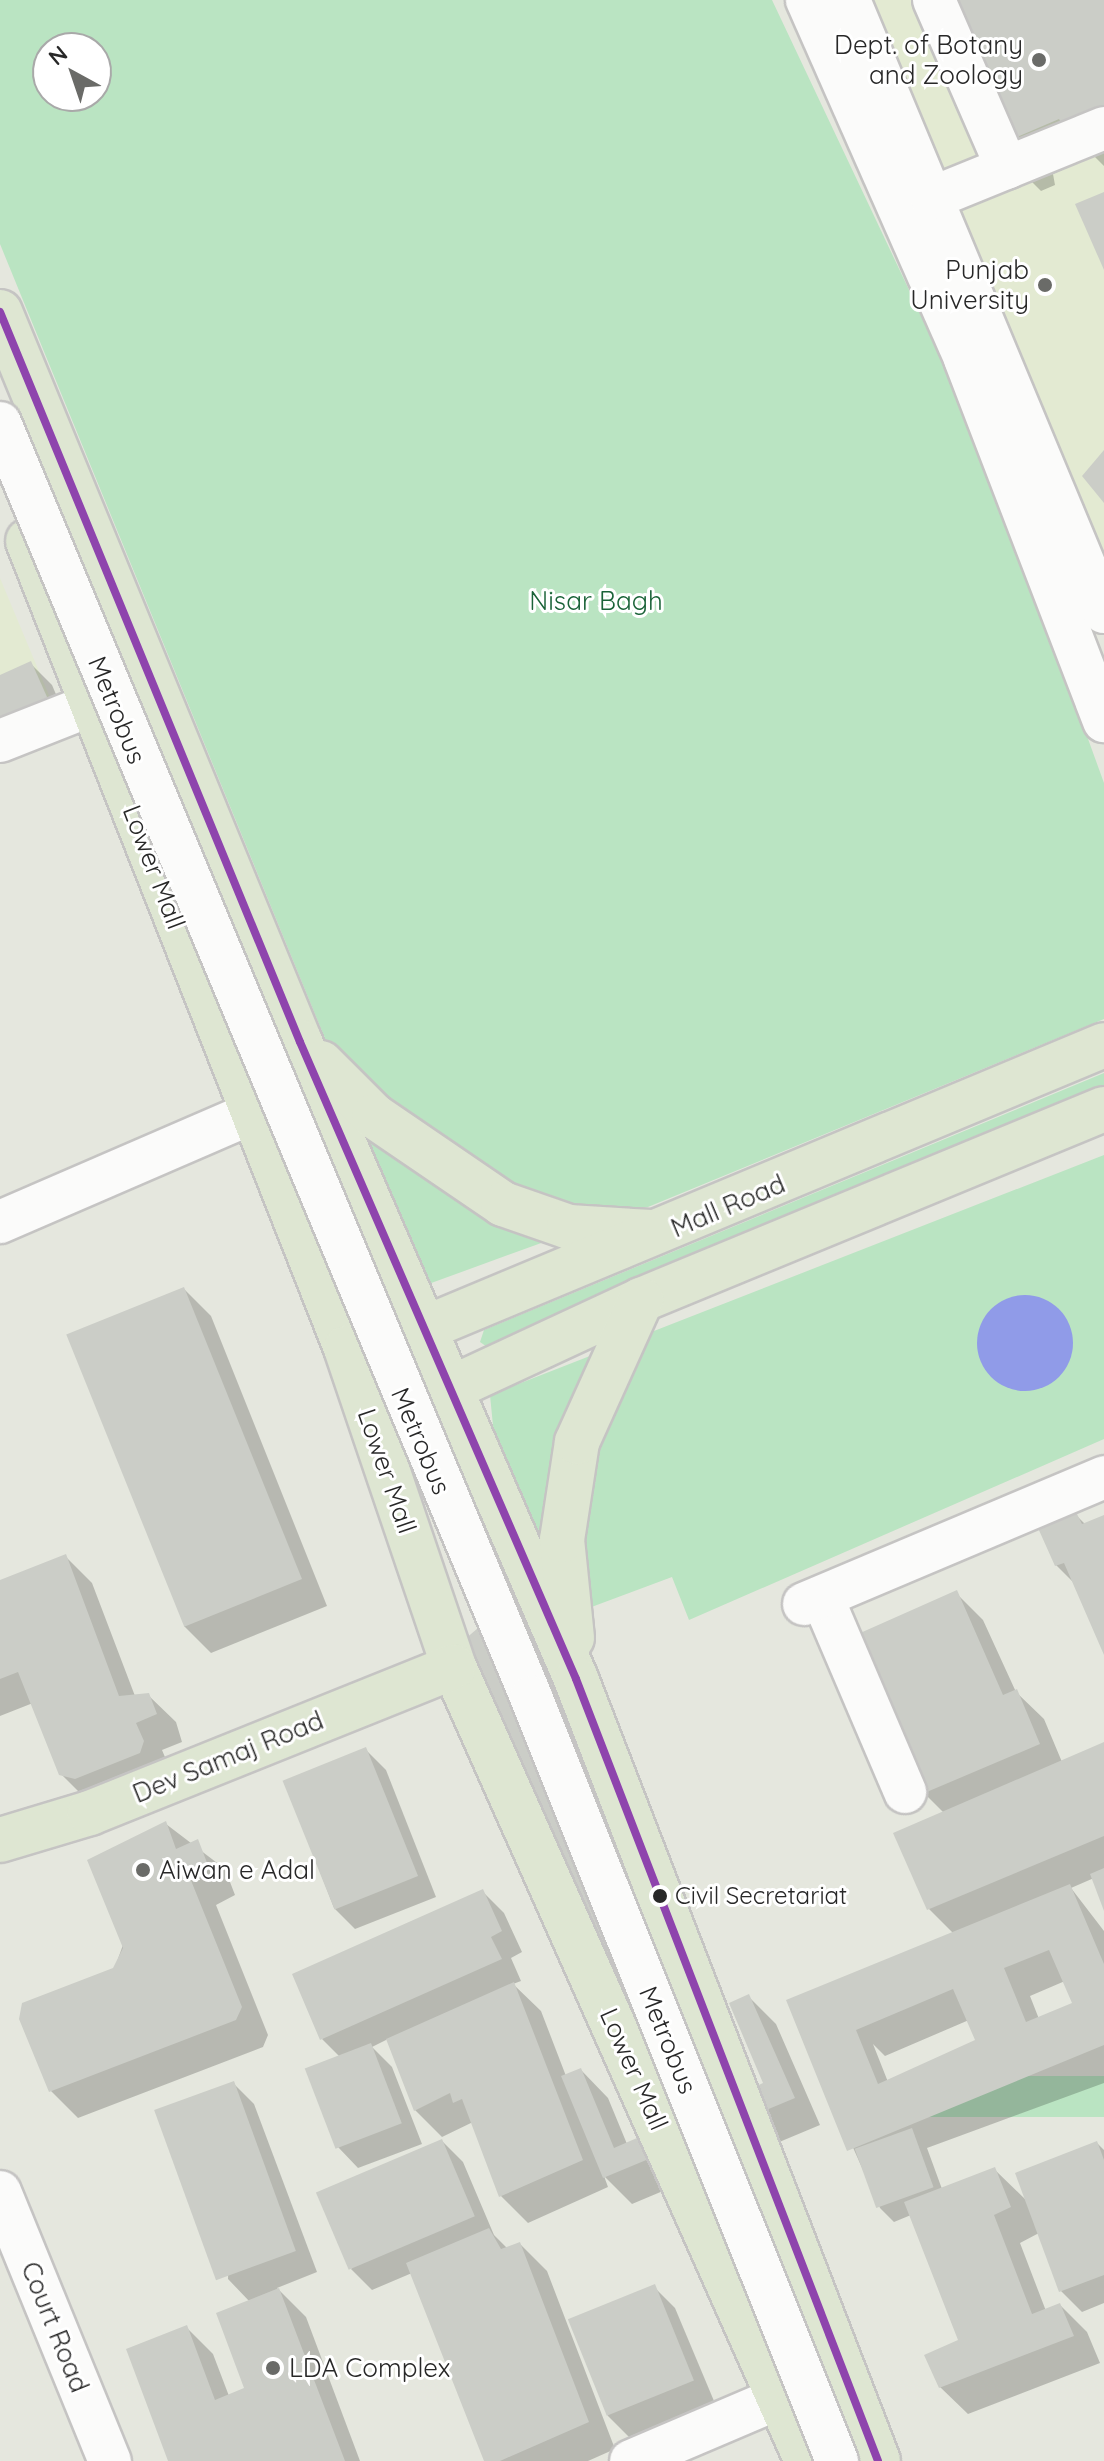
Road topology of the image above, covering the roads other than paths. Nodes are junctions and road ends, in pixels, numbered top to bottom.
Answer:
1 (807, 0) edge
2 (849, 0) edge
3 (934, 0) edge
4 (1104, 128) edge
5 (1007, 168) junction
6 (932, 198) junction
7 (0, 312) edge
8 (0, 423) edge
9 (0, 467) edge
10 (1104, 612) edge
11 (91, 705) junction
12 (1104, 721) edge
13 (0, 741) edge
14 (300, 1042) junction
15 (1104, 1045) edge
16 (1104, 1109) edge
17 (249, 1114) junction
18 (0, 1222) edge
19 (665, 1233) junction
20 (641, 1300) junction
21 (429, 1328) junction
22 (349, 1359) junction
23 (454, 1388) junction
24 (371, 1425) junction
25 (1104, 1477) edge
26 (454, 1667) junction
27 (576, 1679) junction
28 (905, 1792) dead end
29 (0, 1840) edge
30 (0, 2192) edge
31 (781, 2397) junction
32 (110, 2461) edge
33 (631, 2461) edge
34 (807, 2461) edge
35 (837, 2461) edge
36 (878, 2461) edge

1 - 12 street
2 - 6 street
3 - 5 street
4 - 5 street
5 - 6 street
6 - 10 street
7 - 14 main road
8 - 35 street, Metrobus, bridge
9 - 11 main road, Lower Mall
11 - 13 street
11 - 17 main road, Lower Mall
14 - 19 main road
14 - 21 main road
15 - 19 main road, Mall Road
16 - 20 main road, Mall Road
17 - 18 street
17 - 22 main road, Lower Mall
19 - 21 main road, Mall Road
20 - 23 main road, Mall Road
20 - 27 main road
21 - 22 main road, Mall Road
21 - 23 main road
22 - 24 main road, Lower Mall
23 - 24 main road, Mall Road
23 - 27 main road
24 - 26 main road, Lower Mall
25 - 28 street
26 - 29 main road, Dev Samaj Road
26 - 31 main road, Lower Mall
27 - 36 main road
30 - 32 street, Court Road
31 - 33 street
31 - 34 main road, Lower Mall

